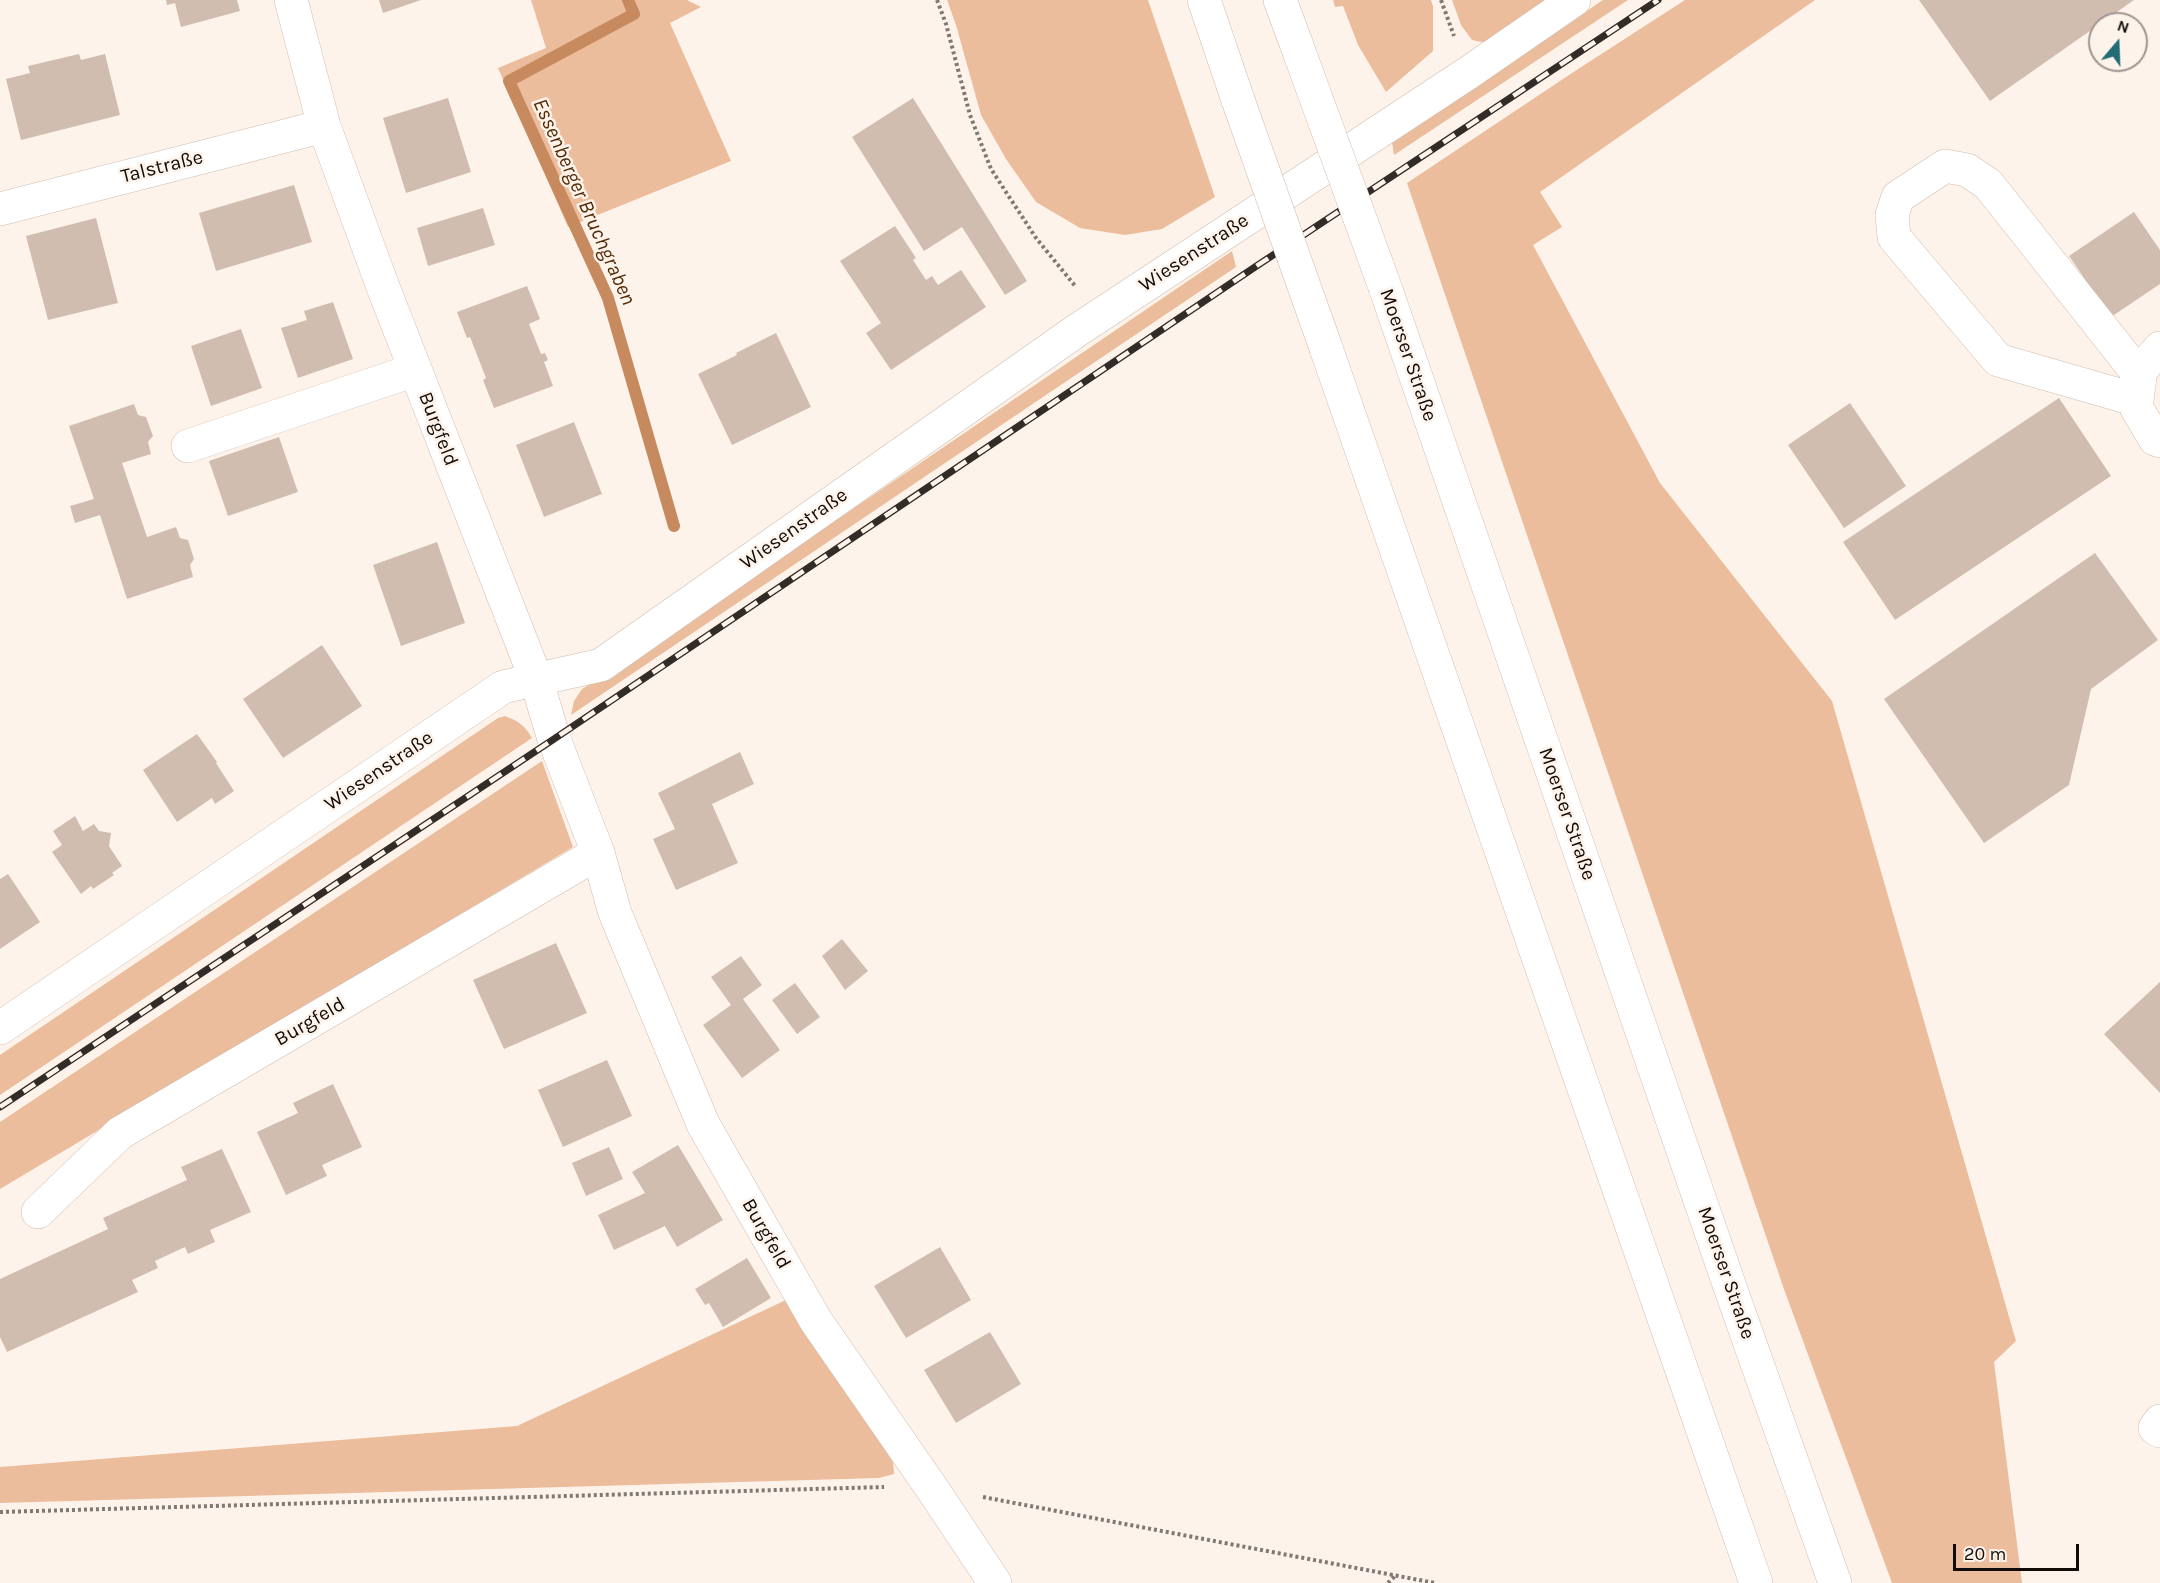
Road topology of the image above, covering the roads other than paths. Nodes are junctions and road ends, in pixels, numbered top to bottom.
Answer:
1 (291, 0) edge
2 (1204, 0) edge
3 (1280, 0) edge
4 (1574, 0) edge
5 (324, 126) junction
6 (0, 209) edge
7 (2160, 348) edge
8 (415, 370) junction
9 (2138, 388) junction
10 (2160, 441) edge
11 (188, 446) dead end
12 (536, 679) junction
13 (598, 853) junction
14 (0, 1028) edge
15 (38, 1212) dead end
16 (2160, 1421) edge
17 (2160, 1431) edge
18 (995, 1583) edge
19 (1756, 1583) edge
20 (1835, 1583) edge

1 - 5 main road, Burgfeld
2 - 19 main road, bridge
3 - 20 main road, Moerser Straße, bridge
4 - 12 main road, Wiesenstraße
5 - 6 main road, Talstraße
5 - 8 main road, Burgfeld
7 - 9 main road
8 - 11 main road
8 - 12 main road, Burgfeld
9 - 9 main road
9 - 10 main road
12 - 13 main road, Burgfeld
12 - 14 main road, Wiesenstraße
13 - 15 main road, Burgfeld
13 - 18 main road, Burgfeld
16 - 17 main road

